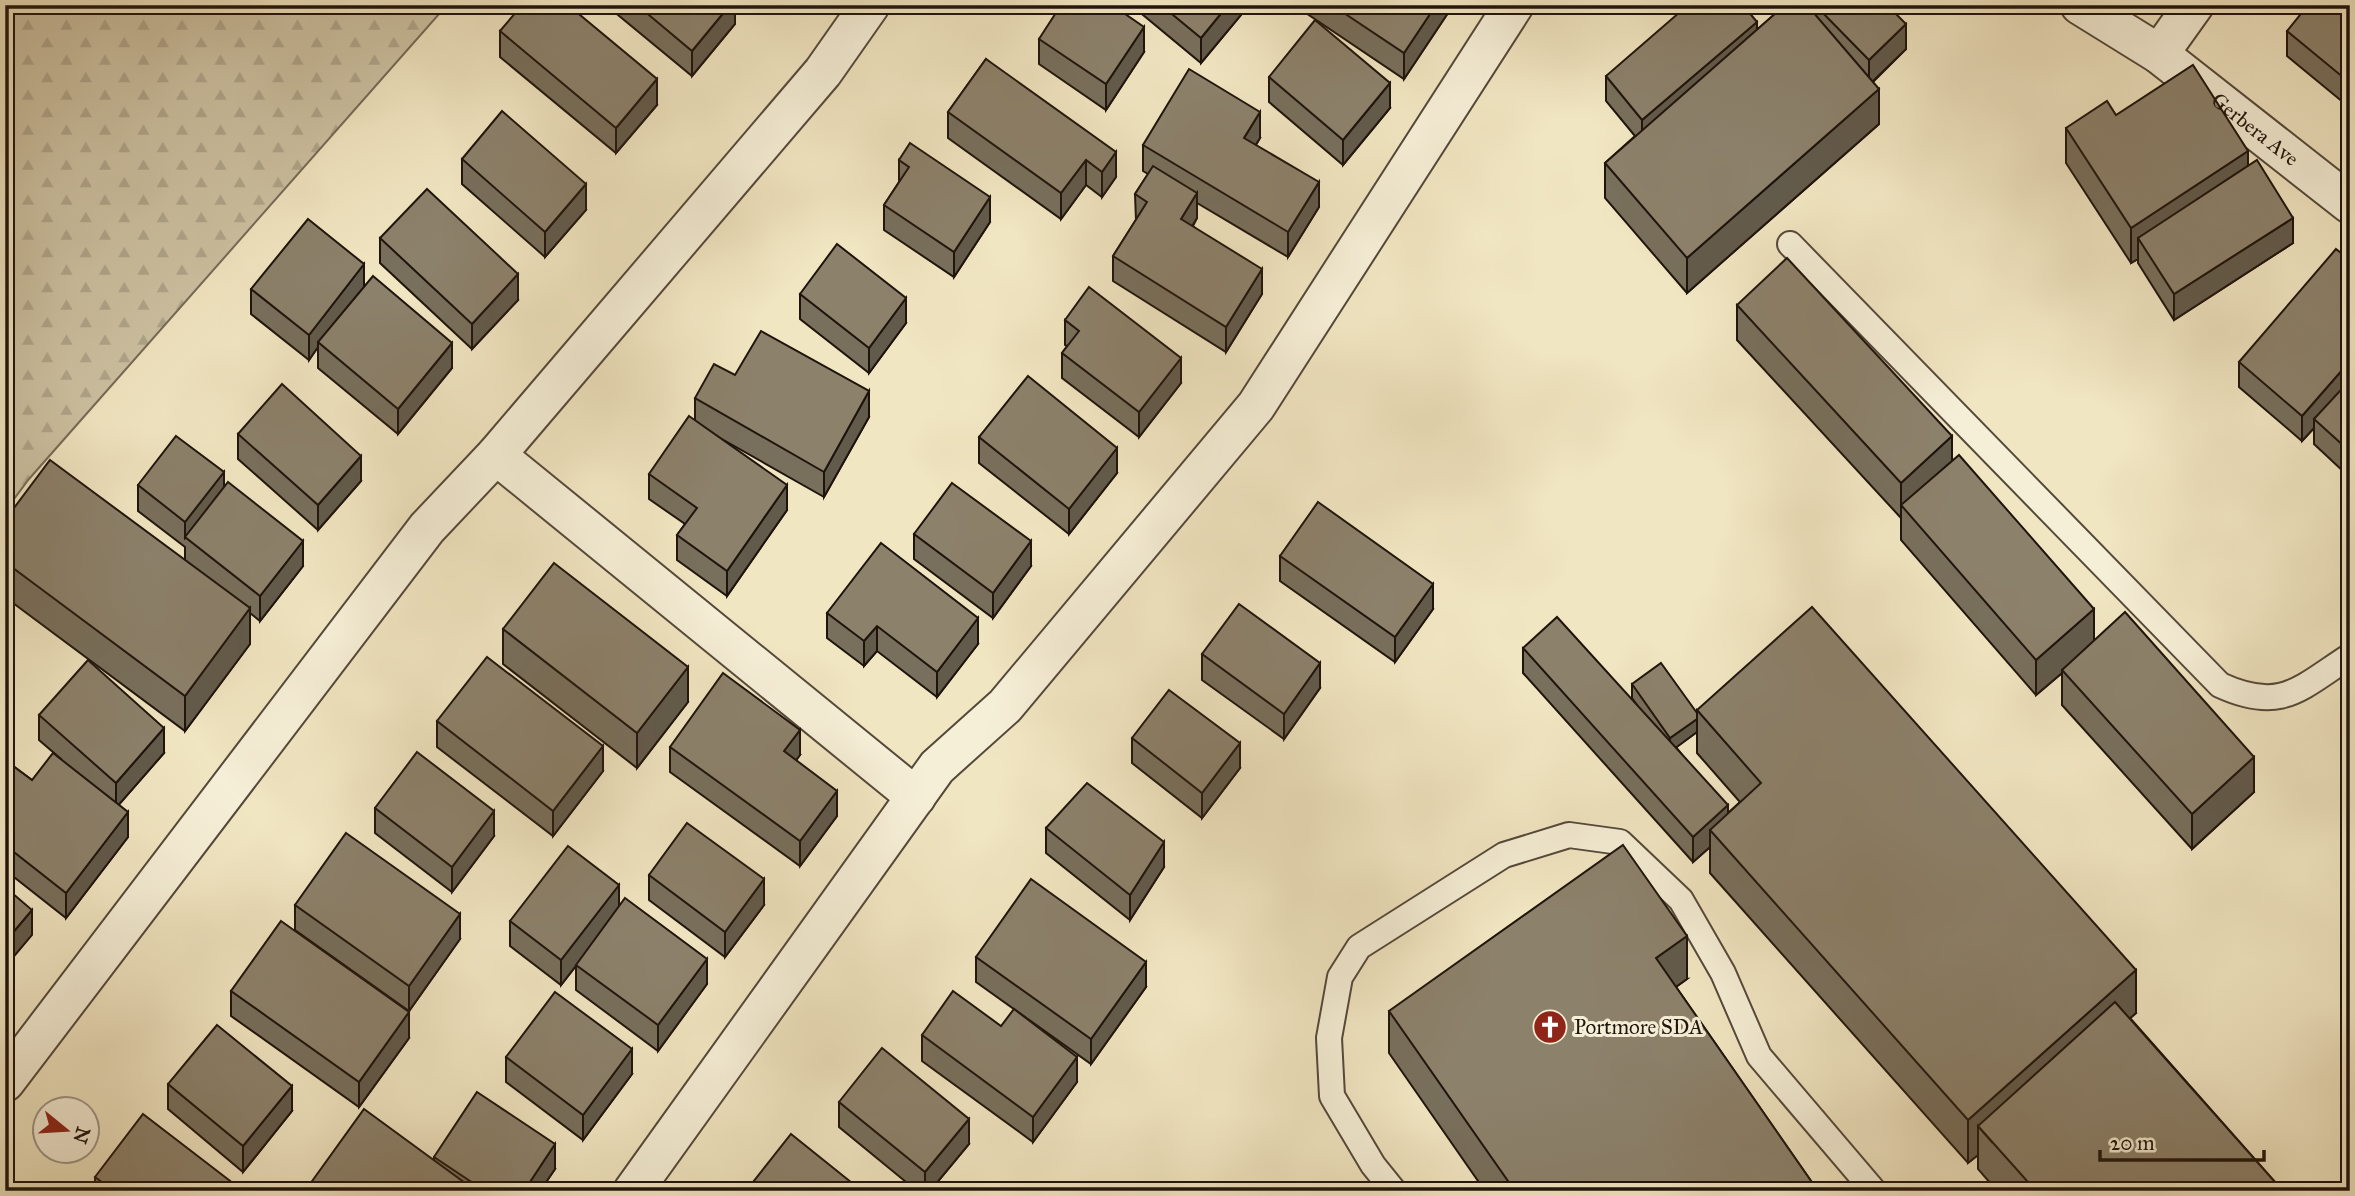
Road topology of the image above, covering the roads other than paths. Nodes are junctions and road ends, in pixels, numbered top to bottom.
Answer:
1 (870, 5) edge
2 (1514, 5) edge
3 (2080, 5) edge
4 (2194, 5) edge
5 (2160, 54) junction
6 (2350, 204) edge
7 (1790, 244) dead end
8 (496, 455) junction
9 (2350, 656) edge
10 (916, 797) junction
11 (5, 1082) edge
12 (633, 1191) edge
13 (1394, 1191) edge
14 (1874, 1191) edge

1 - 8 street
2 - 10 street
3 - 5 street, Gerbera Ave
4 - 5 street
5 - 6 street, Gerbera Ave
7 - 9 lane
8 - 10 street
8 - 11 street
10 - 12 street
13 - 14 lane

